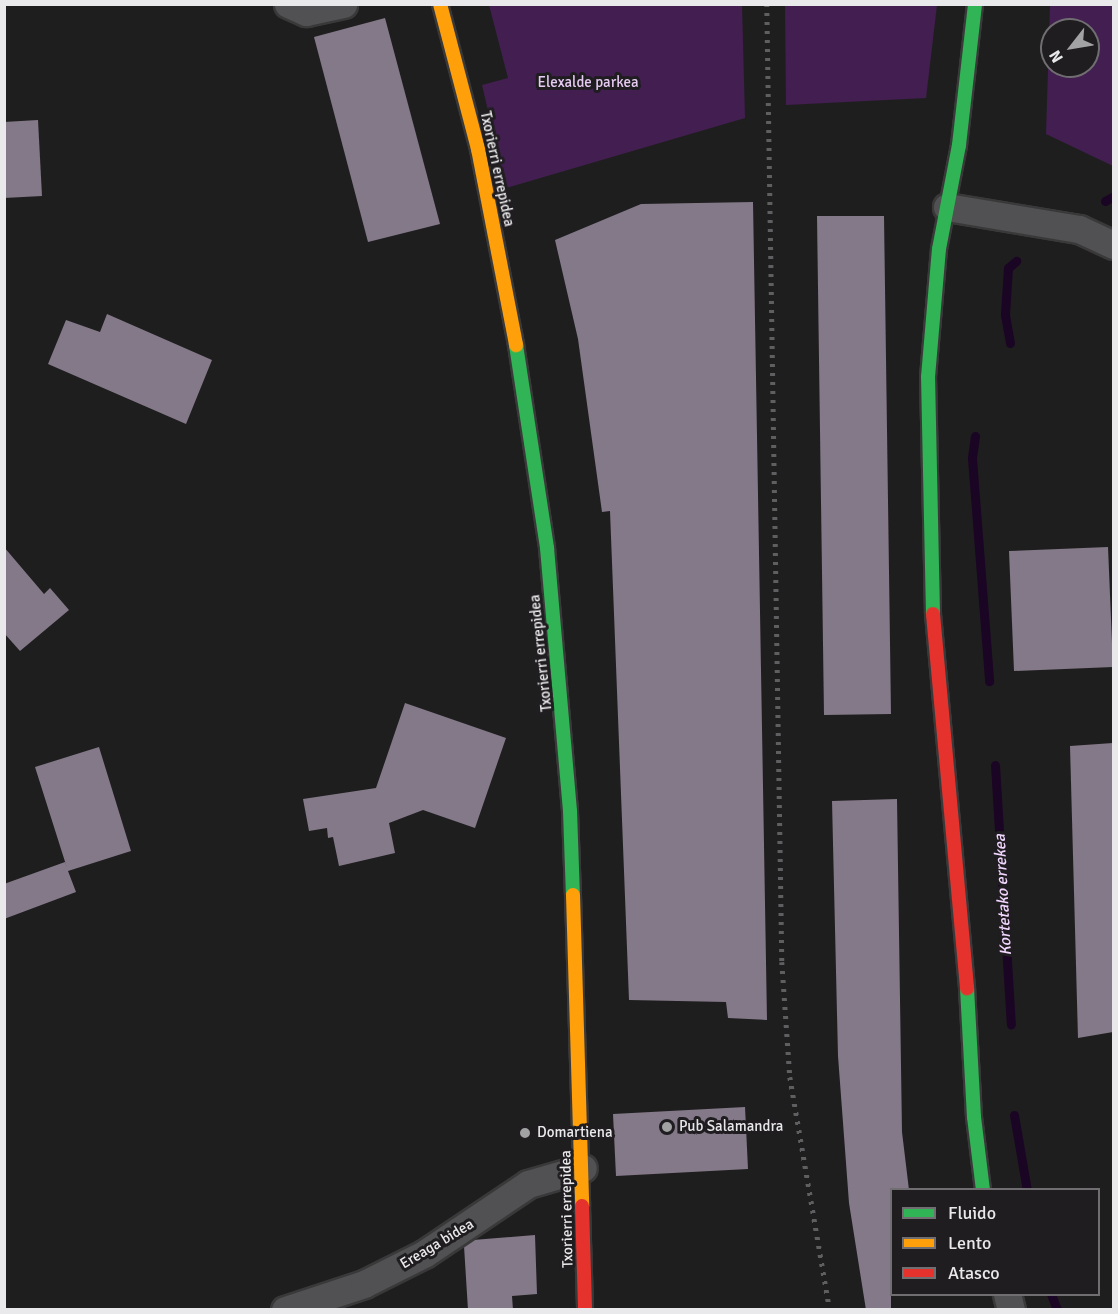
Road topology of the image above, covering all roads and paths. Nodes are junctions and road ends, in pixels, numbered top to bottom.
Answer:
1 (288, 4) edge
2 (344, 4) edge
3 (440, 4) edge
4 (975, 4) edge
5 (947, 207) junction
6 (1113, 245) edge
7 (583, 1168) junction
8 (983, 1188) edge
9 (285, 1310) edge
10 (585, 1310) edge

1 - 2 street
3 - 7 street, Txorierri errepidea
4 - 5 street
5 - 6 street
5 - 8 street
7 - 9 street, Ereaga bidea
7 - 10 street, Txorierri errepidea

